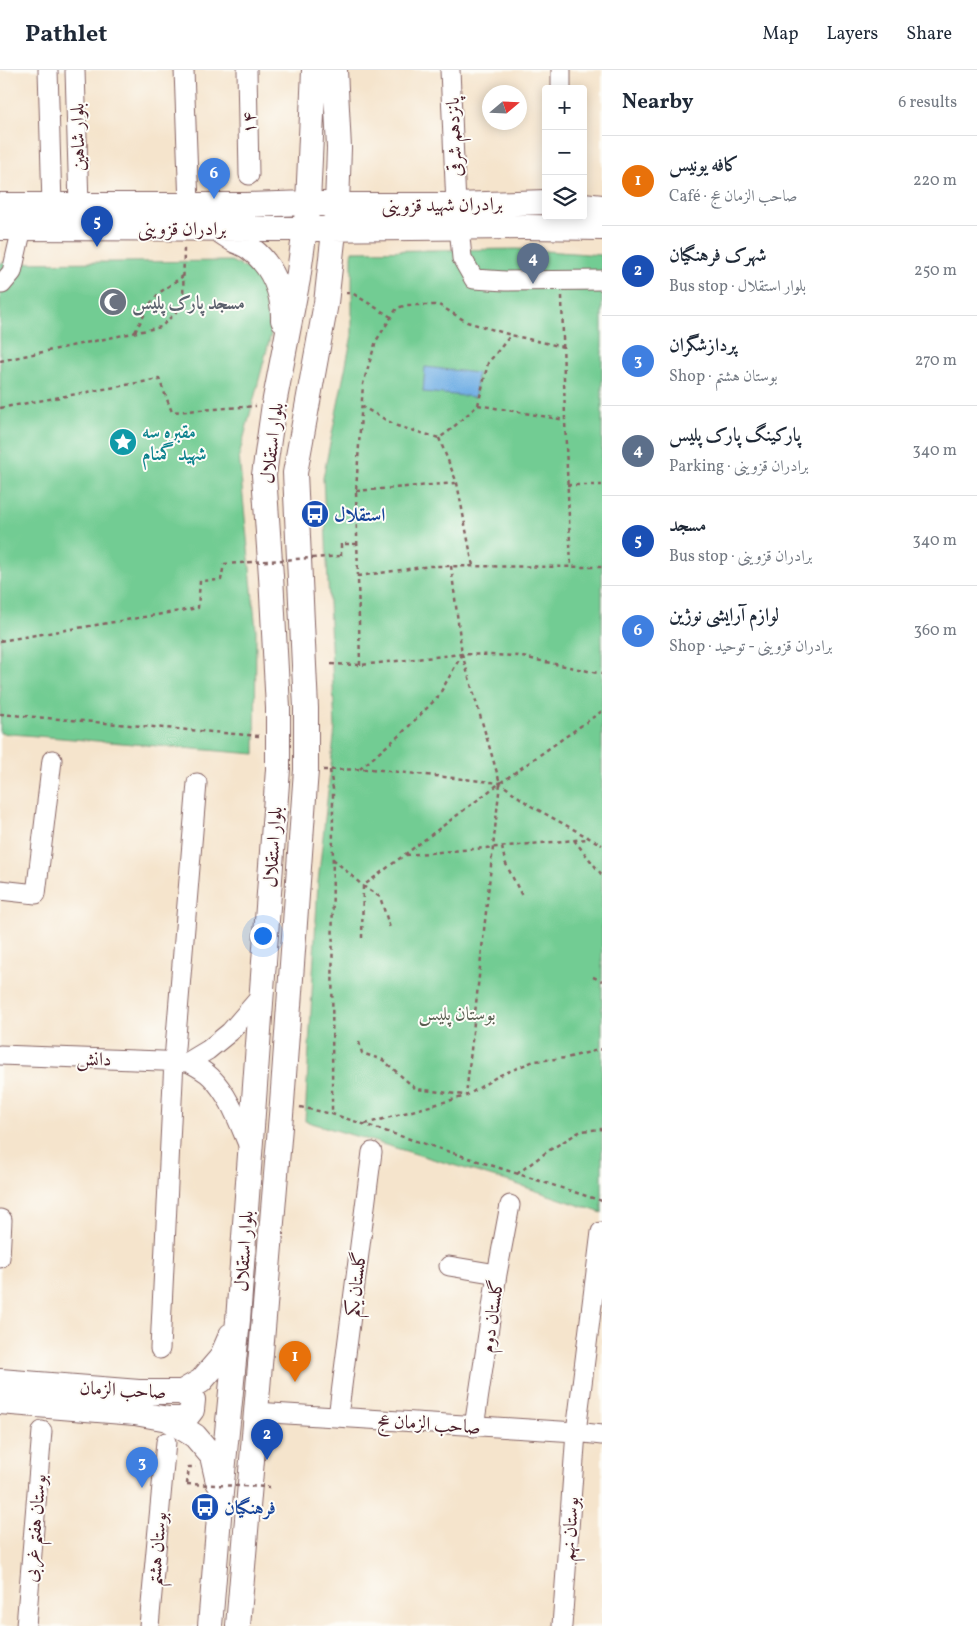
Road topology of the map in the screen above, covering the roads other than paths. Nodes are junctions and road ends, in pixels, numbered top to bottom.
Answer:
1 (48, 70) edge
2 (75, 70) edge
3 (184, 70) edge
4 (247, 70) edge
5 (308, 70) edge
6 (335, 70) edge
7 (346, 70) edge
8 (450, 70) edge
9 (562, 70) edge
10 (314, 82) edge
11 (561, 85) edge
12 (339, 148) junction
13 (249, 175) dead end
14 (308, 203) junction
15 (542, 203) edge
16 (52, 204) junction
17 (0, 205) edge
18 (79, 205) junction
19 (587, 205) edge
20 (602, 206) edge
21 (187, 216) junction
22 (336, 216) junction
23 (457, 216) junction
24 (215, 227) junction
25 (11, 228) edge
26 (305, 228) junction
27 (602, 228) edge
28 (602, 280) edge
29 (0, 284) edge
30 (281, 372) junction
31 (52, 760) dead end
32 (197, 783) dead end
33 (0, 890) edge
34 (262, 995) junction
35 (0, 1055) edge
36 (181, 1061) junction
37 (250, 1150) junction
38 (372, 1152) dead end
39 (510, 1206) dead end
40 (0, 1219) edge
41 (601, 1232) edge
42 (0, 1258) edge
43 (449, 1266) dead end
44 (497, 1274) junction
45 (238, 1320) junction
46 (160, 1348) dead end
47 (0, 1381) edge
48 (182, 1392) junction
49 (0, 1402) edge
50 (255, 1412) junction
51 (338, 1417) junction
52 (474, 1427) junction
53 (42, 1431) dead end
54 (167, 1431) junction
55 (576, 1432) junction
56 (602, 1435) edge
57 (221, 1492) junction
58 (26, 1626) edge
59 (149, 1626) edge
60 (210, 1626) edge
61 (238, 1626) edge
62 (562, 1626) edge

1 - 16 street, بلوار شاهین
2 - 18 street, بلوار شاهین
3 - 21 street
4 - 13 street, ۱۴
5 - 10 main road, بلوار استقلال
6 - 12 main road, بلوار استقلال
7 - 12 main road
8 - 23 street, پانزدهم شرقی
9 - 11 street
10 - 14 main road, بلوار استقلال
12 - 22 main road, بلوار استقلال
14 - 21 main road
14 - 22 main road
14 - 26 main road, بلوار استقلال
15 - 23 main road, برادران شهید قزوینی
16 - 17 main road
16 - 18 main road
18 - 21 main road
19 - 20 main road
21 - 24 main road, برادران قزوینی
21 - 25 main road, برادران قزوینی
22 - 23 main road, برادران شهید قزوینی
22 - 26 main road, برادران قزوینی
22 - 50 main road, بلوار استقلال
23 - 27 main road, برادران شهید قزوینی
23 - 28 street, پانزدهم شرقی
24 - 26 main road, برادران قزوینی
24 - 30 main road
25 - 29 street
26 - 30 main road, بلوار استقلال
30 - 34 main road, بلوار استقلال
31 - 33 street
32 - 36 street
34 - 36 street
34 - 37 main road, بلوار استقلال
35 - 36 street, دانش
36 - 37 street
36 - 46 street
37 - 45 main road, بلوار استقلال
38 - 51 street, گلستان یکم
39 - 44 street, گلستان دوم
40 - 42 street
41 - 55 street, بوستان نهم
43 - 44 street
44 - 52 street, گلستان دوم
45 - 48 main road, صاحب الزمان
45 - 57 main road, بلوار استقلال
47 - 48 main road, صاحب الزمان
48 - 54 main road
49 - 54 main road, صاحب الزمان
50 - 51 street, صاحب الزمان عج
50 - 61 main road, بلوار استقلال
51 - 52 street, صاحب الزمان عج
52 - 55 street, صاحب الزمان عج
53 - 58 street, بوستان هفتم غربی
54 - 57 main road, صاحب الزمان
54 - 59 street, بوستان هشتم
55 - 56 street, صاحب الزمان عج
55 - 62 street, بوستان نهم
57 - 60 main road, بلوار استقلال

